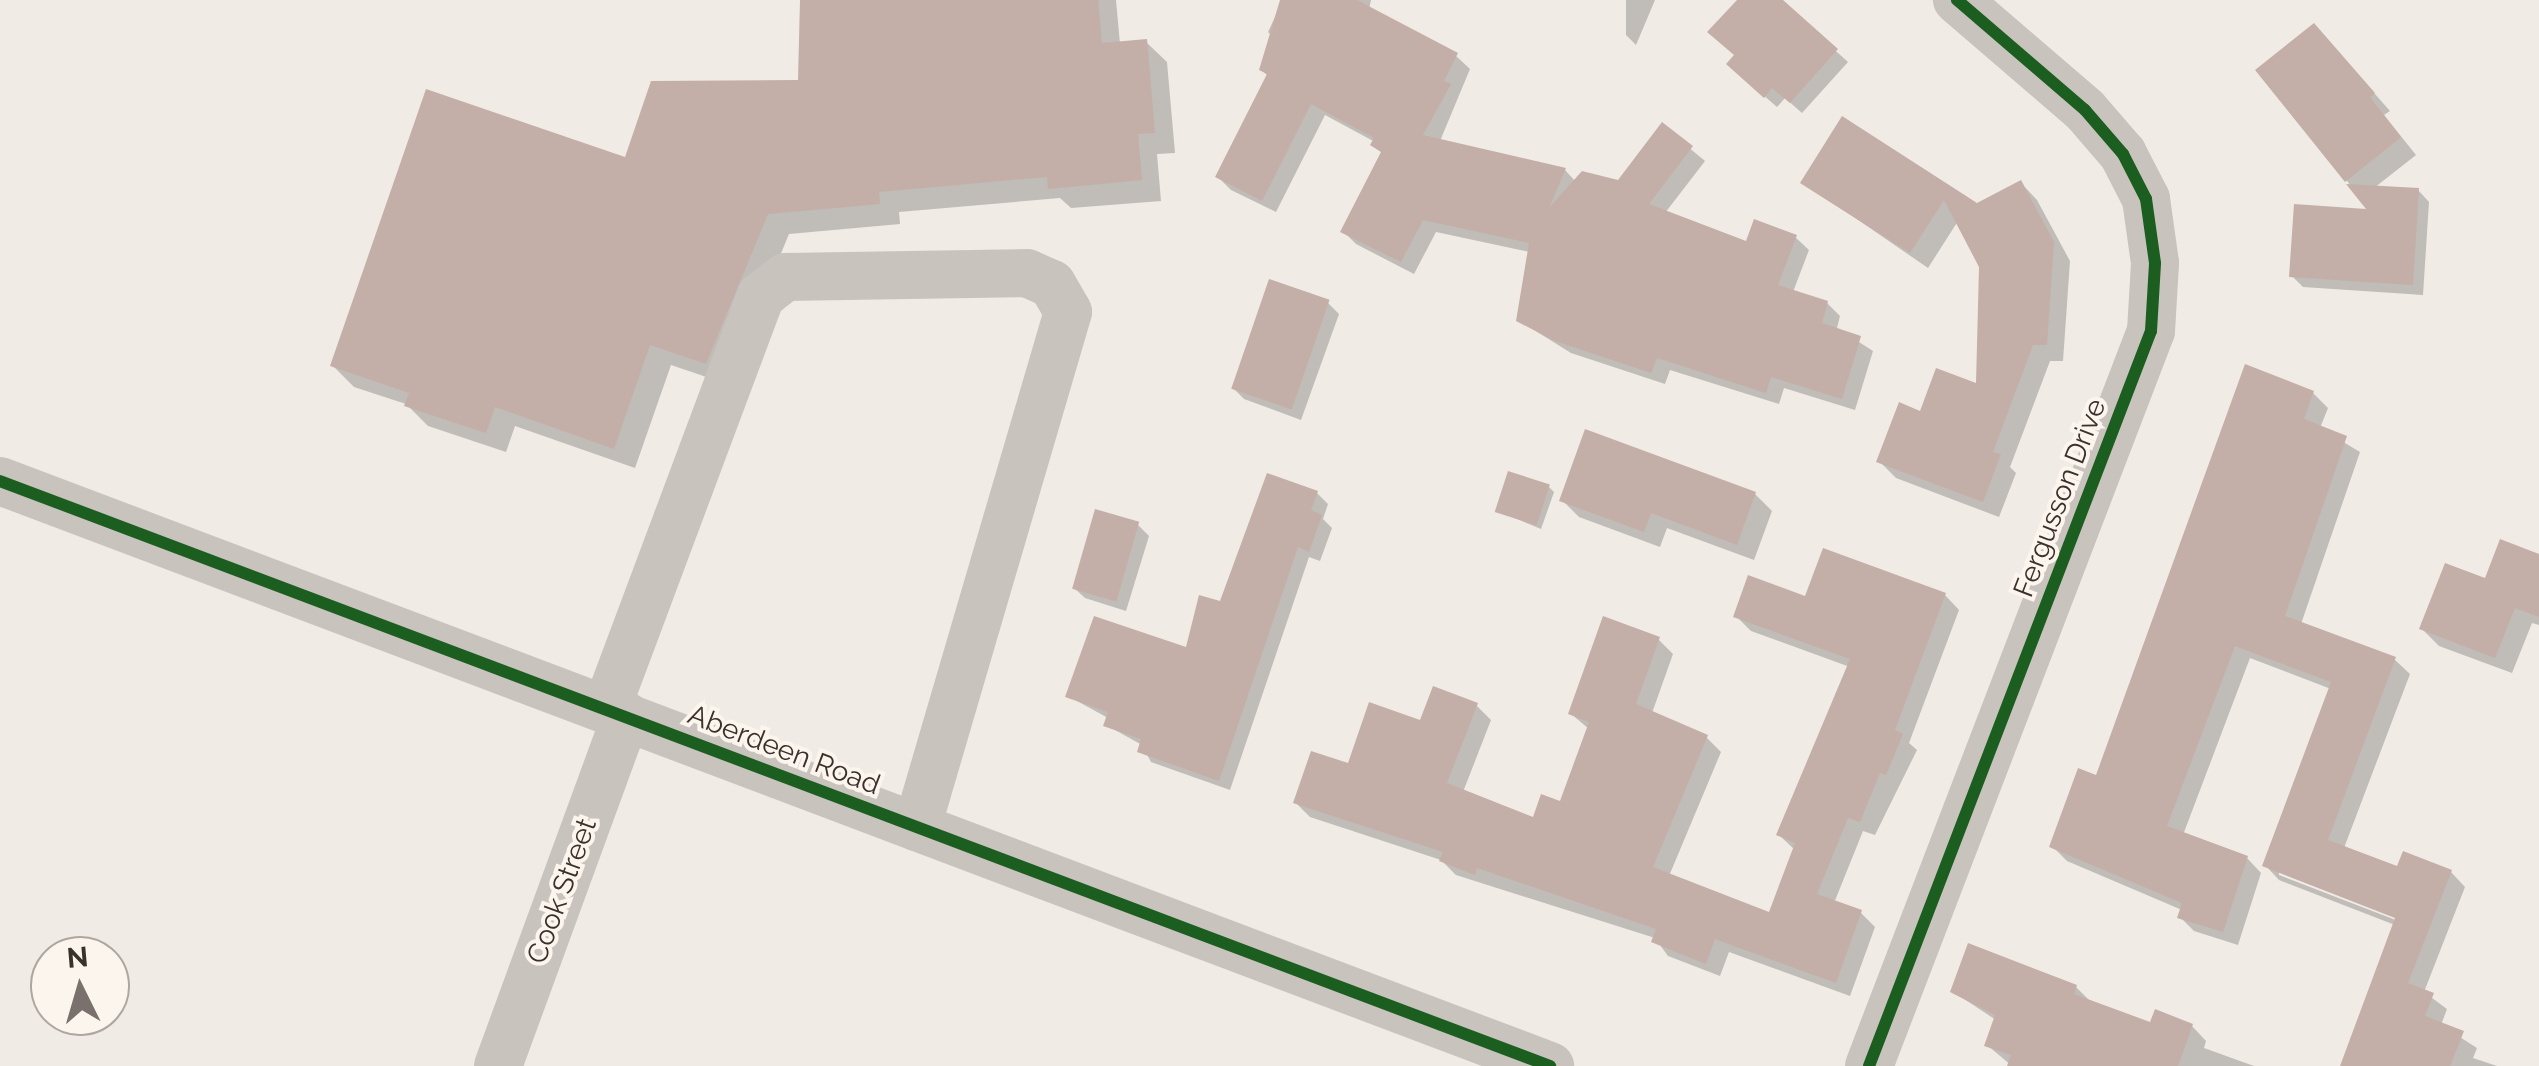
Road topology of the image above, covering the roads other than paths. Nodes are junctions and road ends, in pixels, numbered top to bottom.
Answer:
1 (1957, 0) edge
2 (0, 481) edge
3 (616, 713) junction
4 (917, 827) junction
5 (498, 1066) edge
6 (1550, 1066) edge
7 (1869, 1066) edge

1 - 7 street, Fergusson Drive
2 - 3 street, Aberdeen Road
3 - 4 street, Aberdeen Road
3 - 4 street, Cook Street
3 - 5 street, Cook Street
4 - 6 street, Aberdeen Road

